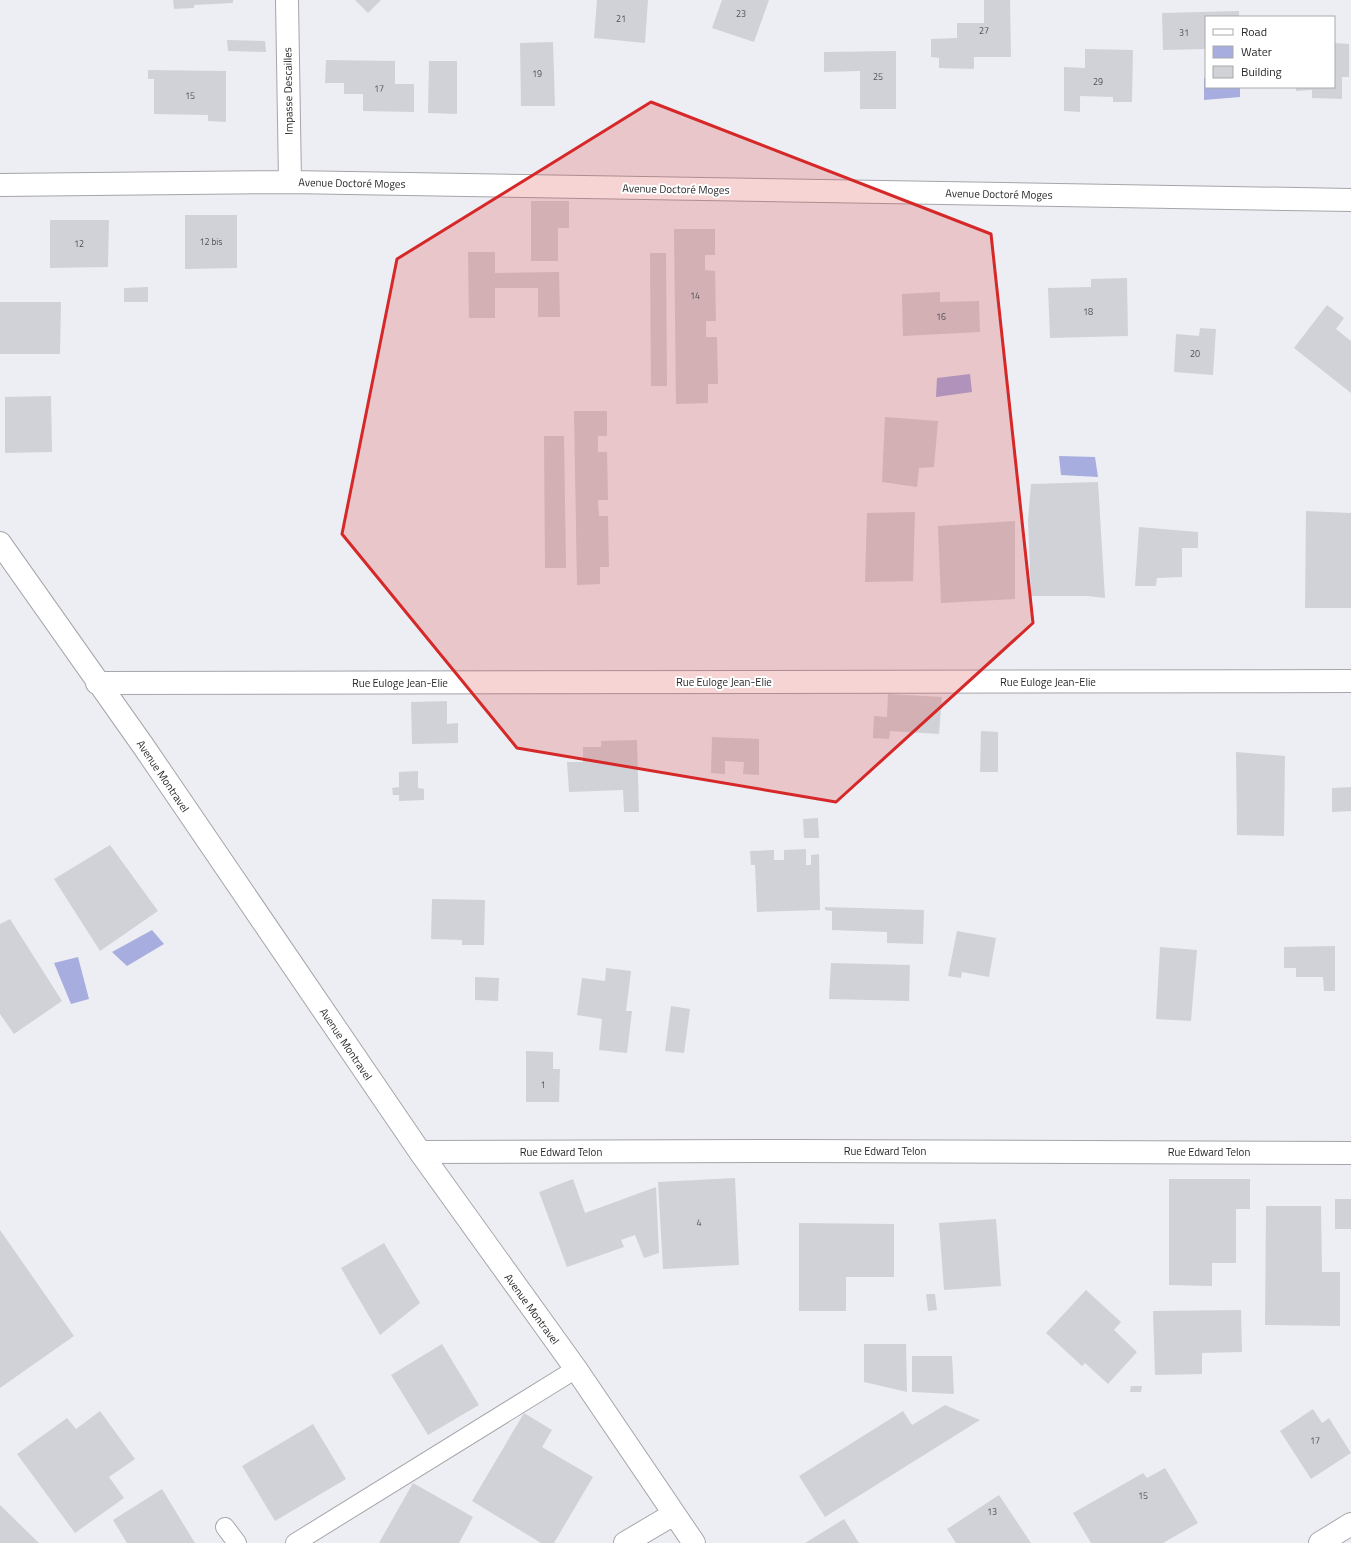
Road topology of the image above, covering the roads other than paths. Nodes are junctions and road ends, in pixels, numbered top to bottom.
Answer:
1 (287, 0) edge
2 (290, 182) junction
3 (0, 185) edge
4 (1351, 200) edge
5 (0, 543) edge
6 (1351, 682) edge
7 (97, 683) junction
8 (420, 1152) junction
9 (1351, 1153) edge
10 (576, 1369) junction
11 (674, 1514) junction
12 (1351, 1524) edge
13 (225, 1527) dead end
14 (237, 1543) edge
15 (295, 1543) edge
16 (625, 1543) edge
17 (694, 1543) edge
18 (1320, 1543) edge

1 - 2 street, Impasse Descailles
2 - 3 street, Avenue Doctoré Moges
2 - 4 street, Avenue Doctoré Moges
5 - 7 street, Avenue Montravel
6 - 7 street, Rue Euloge Jean-Elie
7 - 8 street, Avenue Montravel
8 - 9 street, Rue Edward Telon
8 - 10 street, Avenue Montravel
10 - 11 street, Avenue Montravel
10 - 15 lane
11 - 16 street
11 - 17 street, Avenue Montravel
12 - 18 street
13 - 14 lane

